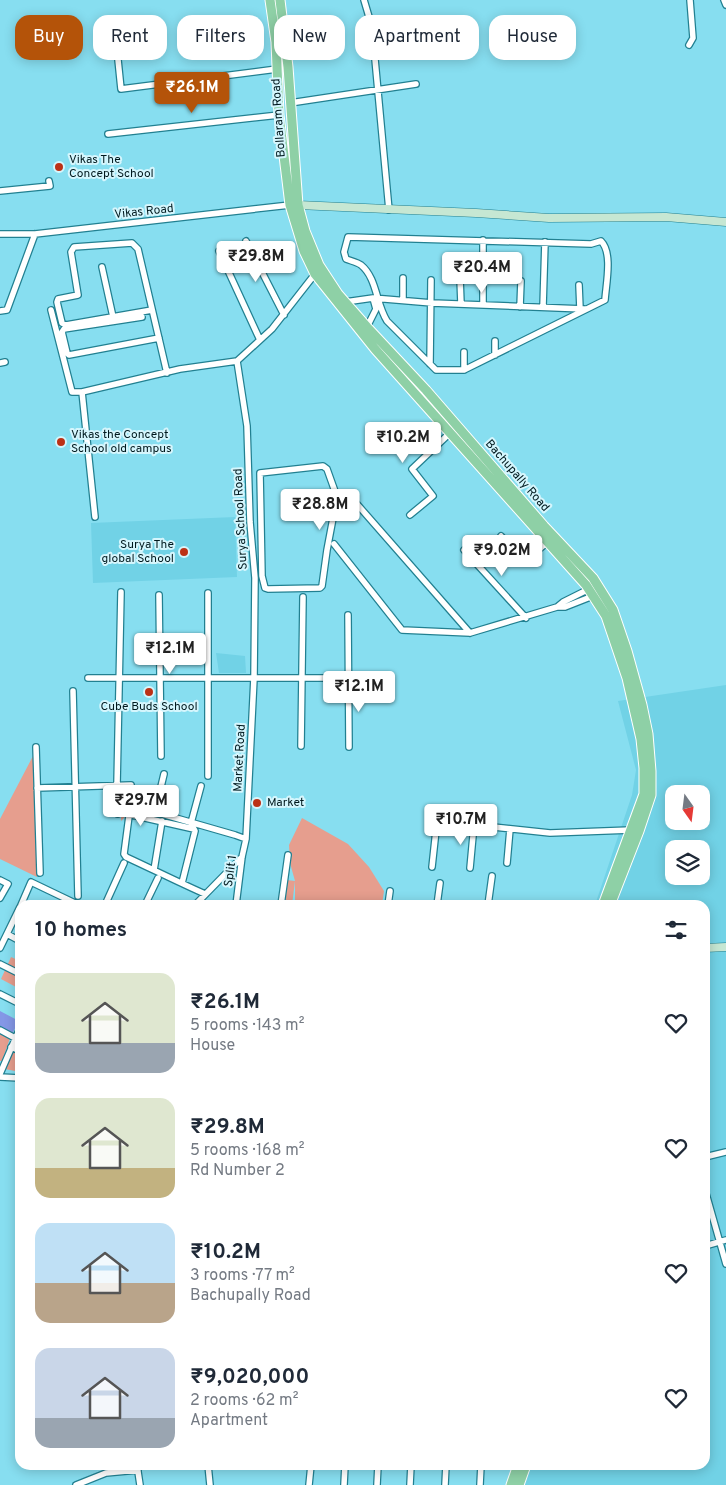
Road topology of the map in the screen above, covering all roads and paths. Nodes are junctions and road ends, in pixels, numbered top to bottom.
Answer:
1 (270, 0) edge
2 (280, 0) edge
3 (364, 0) edge
4 (690, 0) edge
5 (724, 0) edge
6 (726, 4) edge
7 (689, 45) dead end
8 (118, 60) edge
9 (277, 69) junction
10 (416, 84) dead end
11 (377, 89) junction
12 (290, 103) junction
13 (279, 115) junction
14 (108, 134) dead end
15 (49, 182) dead end
16 (0, 191) edge
17 (294, 205) junction
18 (389, 210) junction
19 (726, 222) edge
20 (0, 234) edge
21 (35, 234) junction
22 (483, 240) junction
23 (246, 241) dead end
24 (545, 242) junction
25 (219, 251) dead end
26 (102, 267) dead end
27 (315, 274) junction
28 (403, 278) dead end
29 (460, 278) dead end
30 (431, 280) dead end
31 (521, 281) dead end
32 (579, 285) dead end
33 (375, 298) junction
34 (403, 300) junction
35 (345, 302) junction
36 (432, 302) junction
37 (460, 304) junction
38 (483, 305) junction
39 (520, 307) junction
40 (543, 307) junction
41 (583, 309) junction
42 (51, 310) dead end
43 (152, 310) junction
44 (0, 311) edge
45 (284, 315) junction
46 (113, 317) junction
47 (142, 317) dead end
48 (367, 327) junction
49 (159, 338) junction
50 (260, 340) junction
51 (495, 341) dead end
52 (464, 352) dead end
53 (495, 355) junction
54 (390, 358) junction
55 (237, 361) junction
56 (430, 364) junction
57 (464, 370) junction
58 (167, 373) junction
59 (82, 392) junction
60 (451, 432) junction
61 (249, 483) junction
62 (260, 483) junction
63 (349, 495) dead end
64 (410, 515) dead end
65 (95, 517) dead end
66 (261, 521) junction
67 (250, 522) junction
68 (501, 536) dead end
69 (548, 541) junction
70 (334, 544) dead end
71 (464, 550) dead end
72 (262, 576) junction
73 (255, 578) junction
74 (121, 592) dead end
75 (592, 593) junction
76 (208, 594) dead end
77 (159, 595) dead end
78 (303, 597) dead end
79 (348, 616) dead end
80 (526, 618) junction
81 (470, 634) junction
82 (88, 678) dead end
83 (120, 678) junction
84 (160, 678) junction
85 (208, 678) junction
86 (254, 678) junction
87 (302, 678) junction
88 (349, 678) junction
89 (375, 678) dead end
90 (73, 691) dead end
91 (36, 746) dead end
92 (301, 746) dead end
93 (349, 747) dead end
94 (161, 756) dead end
95 (164, 774) dead end
96 (208, 776) dead end
97 (117, 785) junction
98 (131, 785) dead end
99 (201, 786) dead end
100 (76, 787) junction
101 (37, 788) junction
102 (118, 814) dead end
103 (162, 821) junction
104 (191, 823) junction
105 (474, 825) junction
106 (510, 829) junction
107 (631, 830) junction
108 (246, 839) junction
109 (288, 855) dead end
110 (242, 857) junction
111 (124, 863) dead end
112 (507, 863) dead end
113 (432, 867) dead end
114 (470, 868) dead end
115 (154, 870) junction
116 (40, 873) dead end
117 (492, 876) dead end
118 (158, 878) dead end
119 (0, 880) edge
120 (182, 883) junction
121 (440, 883) dead end
122 (390, 891) dead end
123 (205, 894) junction
124 (78, 896) dead end
125 (0, 898) edge
126 (23, 900) edge
127 (69, 900) edge
128 (107, 900) edge
129 (147, 900) edge
130 (200, 900) edge
131 (237, 900) edge
132 (282, 900) edge
133 (389, 900) edge
134 (438, 900) edge
135 (489, 900) edge
136 (605, 900) edge
137 (612, 900) edge
138 (15, 918) edge
139 (7, 934) junction
140 (15, 938) edge
141 (726, 947) edge
142 (0, 948) edge
143 (710, 948) edge
144 (0, 964) edge
145 (15, 972) edge
146 (0, 994) edge
147 (15, 1002) edge
148 (0, 1030) edge
149 (15, 1038) joint
150 (11, 1047) junction
151 (15, 1049) edge
152 (0, 1076) edge
153 (15, 1078) edge
154 (726, 1152) edge
155 (710, 1156) edge
156 (710, 1204) edge
157 (723, 1241) edge
158 (710, 1245) edge
159 (726, 1264) edge
160 (125, 1470) edge
161 (138, 1470) edge
162 (208, 1470) edge
163 (310, 1470) edge
164 (345, 1470) edge
165 (378, 1470) edge
166 (411, 1470) edge
167 (446, 1470) edge
168 (480, 1470) edge
169 (516, 1470) edge
170 (524, 1470) edge
171 (76, 1485) edge
172 (140, 1485) edge
173 (210, 1485) edge
174 (309, 1485) edge
175 (344, 1485) edge
176 (377, 1485) edge
177 (410, 1485) edge
178 (445, 1485) edge
179 (480, 1485) edge
180 (511, 1485) edge
181 (519, 1485) edge

1 - 9 main road, Bollaram Road
2 - 12 main road, Bollaram Road
3 - 11 street
4 - 7 street
5 - 6 street
8 - 9 street
9 - 13 main road, Bollaram Road
10 - 11 street
11 - 12 street
11 - 18 street
12 - 17 main road, Bollaram Road
13 - 14 street
13 - 17 main road, Bollaram Road
15 - 16 street
17 - 18 street
17 - 21 street, Vikas Road
17 - 27 main road, Bachupally Road
17 - 35 main road, Bachupally Road
18 - 19 street
20 - 21 street, Vikas Road
21 - 44 street
22 - 24 street
22 - 33 street
22 - 38 street
23 - 45 street
24 - 40 street
24 - 41 street
25 - 50 street
26 - 46 street
27 - 45 street
27 - 54 main road, Bachupally Road
28 - 34 street
29 - 37 street
30 - 36 street
31 - 39 street
32 - 41 street
33 - 34 street
33 - 35 street
33 - 48 street
33 - 56 street
34 - 36 street
35 - 48 main road, Bachupally Road
36 - 37 street
36 - 56 street
37 - 38 street
38 - 39 street
39 - 40 street
40 - 41 street
41 - 53 street
42 - 59 street
43 - 46 street
43 - 46 street
43 - 49 street
45 - 50 street
47 - 49 street
48 - 54 main road, Bachupally Road
49 - 58 street
50 - 55 street
51 - 53 street
52 - 57 street
53 - 57 street
54 - 60 main road, Bachupally Road
54 - 137 main road, Bachupally Road
55 - 58 street
55 - 61 street, Surya School Road
56 - 57 street
58 - 59 street
59 - 65 street
60 - 64 street
60 - 69 main road, Bachupally Road
61 - 62 street
61 - 67 street, Surya School Road
62 - 66 street
62 - 72 street
63 - 81 street
66 - 67 street
66 - 72 street
67 - 73 street, Surya School Road
68 - 69 street
69 - 75 main road, Bachupally Road
70 - 81 street
71 - 80 street
72 - 73 street
73 - 86 street, Surya School Road
74 - 83 street
75 - 80 street
75 - 107 main road, Bachupally Road
76 - 85 street
77 - 84 street
78 - 87 street
79 - 88 street
80 - 81 street
82 - 83 street
83 - 84 street
83 - 97 street
84 - 85 street
84 - 94 street
85 - 86 street
85 - 96 street
86 - 87 street
86 - 108 street, Market Road
87 - 88 street
87 - 92 street
88 - 89 street
88 - 93 street
90 - 100 street
91 - 101 street
95 - 104 street
97 - 98 street
97 - 100 street
97 - 102 street
99 - 104 street
100 - 101 street
100 - 124 street
101 - 116 street
103 - 115 street
103 - 115 street
103 - 120 street
104 - 108 street
105 - 106 street
105 - 113 street
105 - 114 street
106 - 107 street
106 - 112 street
107 - 136 main road, Bachupally Road
108 - 110 street, Split 1
109 - 132 street
110 - 123 street
110 - 131 street, Split 1
111 - 128 street
115 - 120 street
117 - 135 street
118 - 129 street
119 - 125 street
120 - 123 street
121 - 134 street
122 - 133 street
123 - 130 street
126 - 127 street
138 - 139 street
139 - 140 street
139 - 142 street
141 - 143 street
144 - 145 street
146 - 147 street
148 - 149 street
149 - 150 street
150 - 151 street
150 - 152 street
152 - 153 street
154 - 155 street
156 - 157 street
157 - 158 street
157 - 159 street
160 - 171 street
161 - 172 street
162 - 173 street
163 - 174 street
164 - 175 street
165 - 176 street
166 - 177 street
167 - 178 street
168 - 179 street
169 - 180 main road
170 - 181 main road

